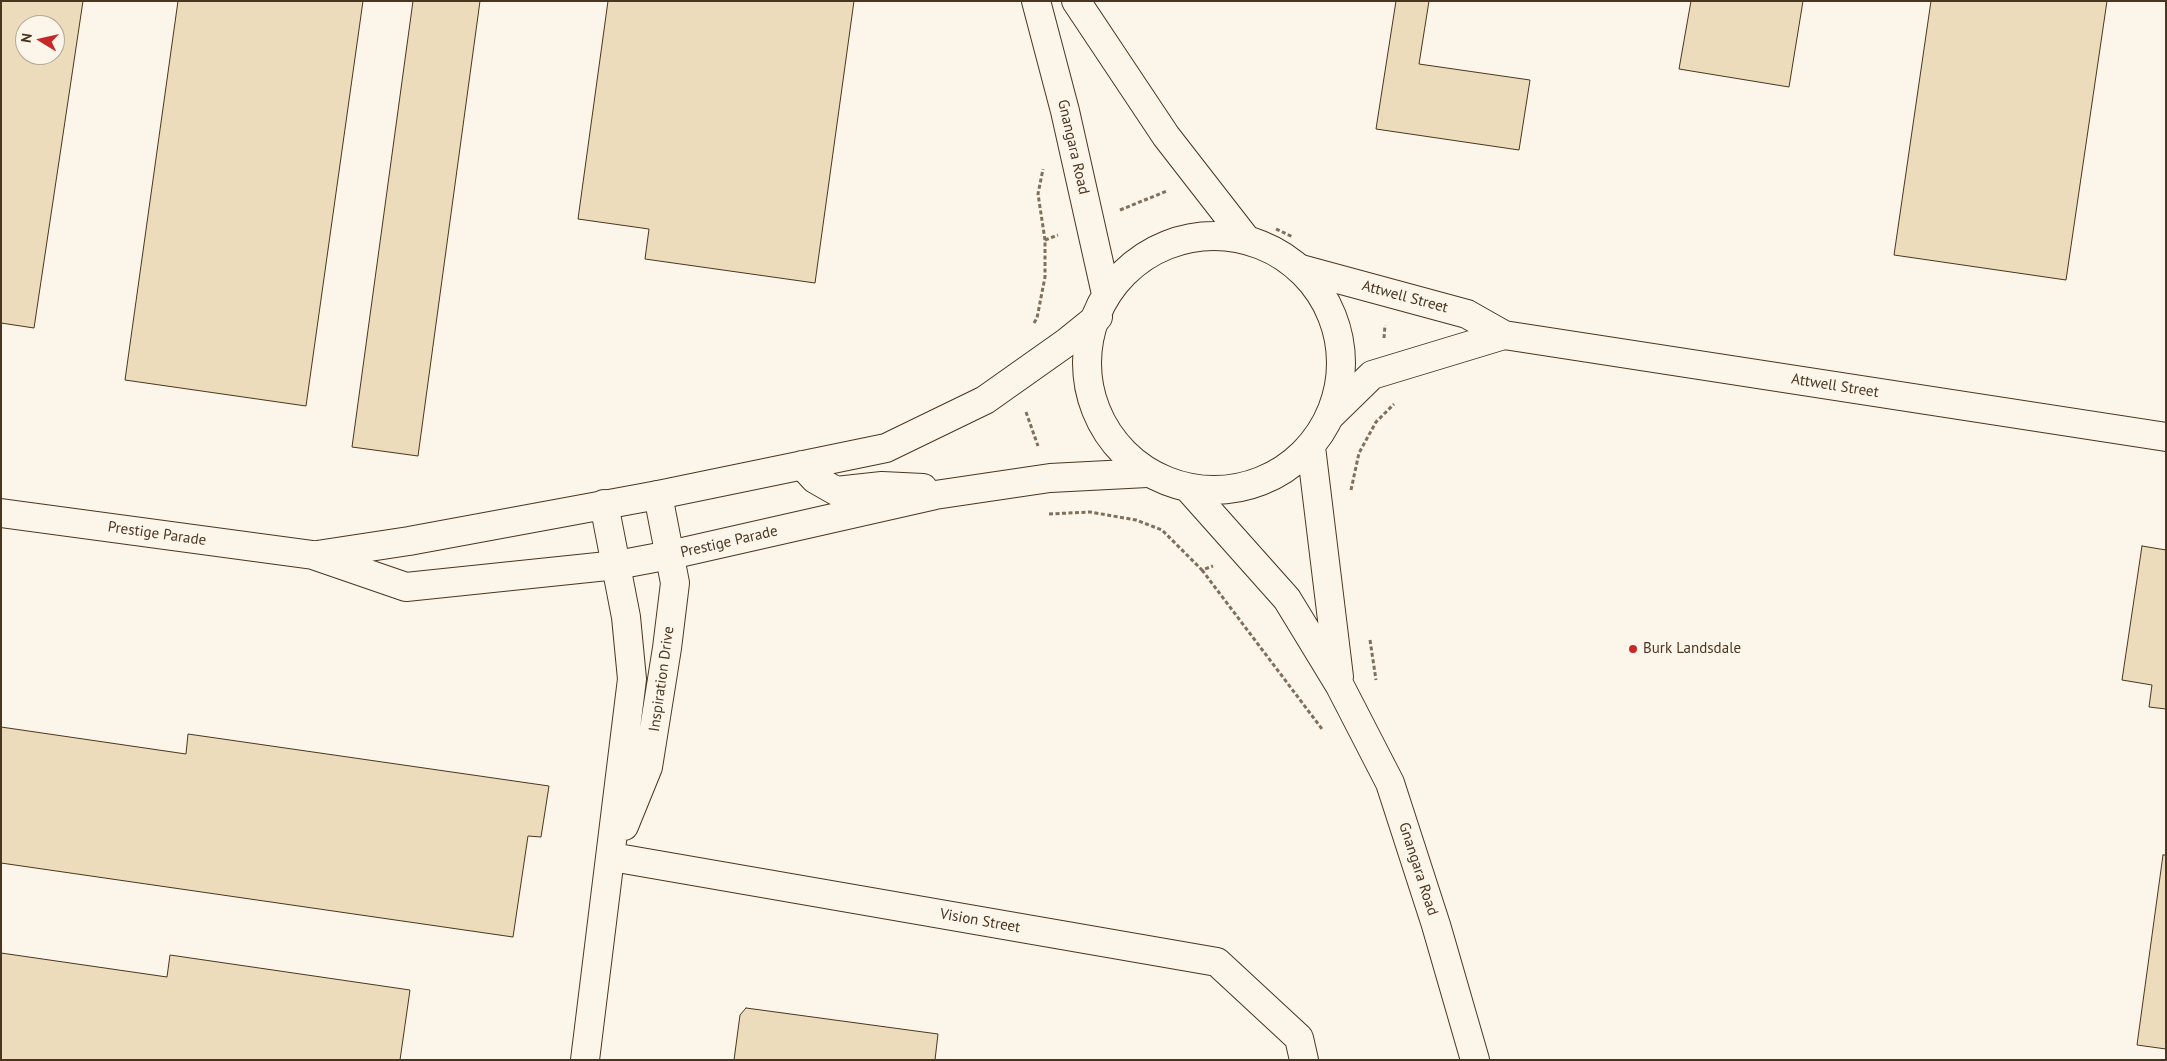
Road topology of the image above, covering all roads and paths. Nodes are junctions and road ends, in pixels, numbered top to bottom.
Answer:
1 (1036, 1) edge
2 (1076, 1) edge
3 (1044, 165) dead end
4 (1199, 178) junction
5 (1090, 222) junction
6 (1270, 224) dead end
7 (1294, 238) dead end
8 (1246, 239) junction
9 (1045, 240) junction
10 (1302, 269) junction
11 (1390, 293) junction
12 (1102, 306) junction
13 (1032, 326) dead end
14 (1504, 335) junction
15 (1391, 369) junction
16 (1014, 379) junction
17 (1330, 416) junction
18 (2166, 437) edge
19 (1311, 447) junction
20 (802, 465) junction
21 (1147, 473) junction
22 (1050, 478) junction
23 (1189, 489) junction
24 (964, 490) junction
25 (658, 495) junction
26 (1352, 497) dead end
27 (604, 504) junction
28 (1, 513) edge
29 (1063, 513) dead end
30 (313, 555) junction
31 (670, 555) junction
32 (617, 565) junction
33 (1202, 570) dead end
34 (1370, 634) dead end
35 (1376, 684) dead end
36 (1340, 686) junction
37 (1323, 729) dead end
38 (612, 857) junction
39 (585, 1060) edge
40 (1304, 1060) edge
41 (1475, 1060) edge

1 - 5 street, Gnangara Road
2 - 4 street
3 - 9 path
4 - 5 path
4 - 8 street
5 - 9 path
5 - 12 street, Gnangara Road
6 - 7 path
8 - 10 street, Gnangara Road
8 - 12 street, Gnangara Road
9 - 13 path
10 - 11 street, Attwell Street
10 - 17 street, Gnangara Road
11 - 14 street, Attwell Street
11 - 15 path
12 - 16 street, Prestige Parade
12 - 21 street, Gnangara Road
14 - 15 street, Attwell Street
14 - 18 street, Attwell Street
15 - 17 street, Attwell Street
15 - 26 path
16 - 20 street, Prestige Parade
16 - 22 path
17 - 19 street, Gnangara Road
19 - 23 street, Gnangara Road
19 - 36 street, Gnangara Road
20 - 24 street
20 - 25 street, Prestige Parade
21 - 22 street, Prestige Parade
21 - 23 street, Gnangara Road
22 - 24 street, Prestige Parade
22 - 29 path
23 - 36 street, Gnangara Road
24 - 31 street, Prestige Parade
25 - 27 street, Prestige Parade
25 - 31 street, Inspiration Drive
27 - 30 street, Prestige Parade
27 - 32 street, Inspiration Drive
28 - 30 street, Prestige Parade
30 - 32 street, Prestige Parade
31 - 32 street, Prestige Parade
31 - 38 street, Inspiration Drive
32 - 38 street, Inspiration Drive
33 - 37 path
34 - 35 path
36 - 41 street, Gnangara Road
38 - 39 street, Inspiration Drive
38 - 40 street, Vision Street

